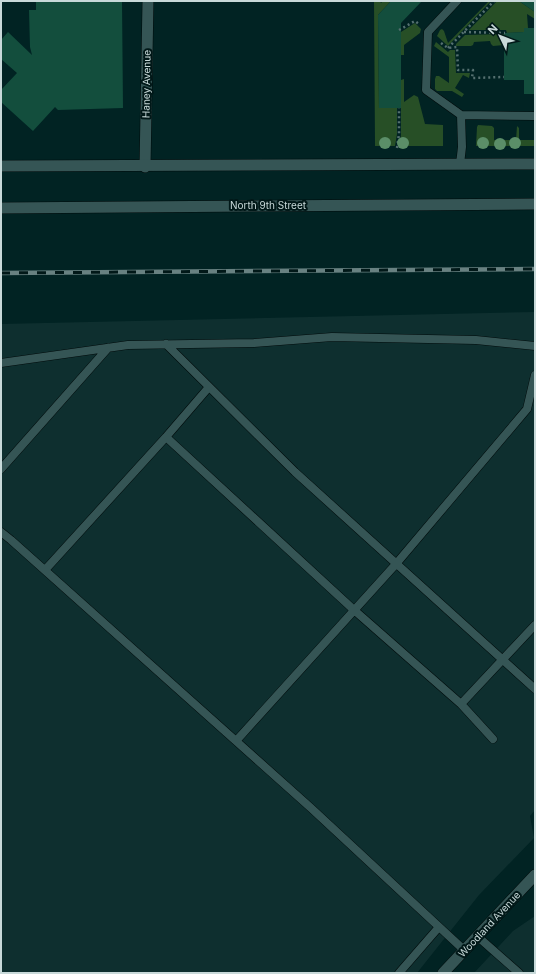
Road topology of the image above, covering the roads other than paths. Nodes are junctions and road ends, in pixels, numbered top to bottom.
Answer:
1 (148, 1) edge
2 (457, 1) edge
3 (461, 115) junction
4 (535, 116) edge
5 (460, 164) junction
6 (535, 164) edge
7 (1, 166) edge
8 (145, 166) junction
9 (535, 204) edge
10 (1, 208) edge
11 (166, 344) junction
12 (535, 346) edge
13 (108, 348) junction
14 (1, 363) edge
15 (535, 374) edge
16 (210, 387) junction
17 (166, 437) junction
18 (1, 469) edge
19 (1, 532) edge
20 (396, 564) junction
21 (45, 570) junction
22 (354, 610) junction
23 (535, 625) edge
24 (502, 660) junction
25 (535, 689) edge
26 (461, 704) junction
27 (493, 739) dead end
28 (236, 741) junction
29 (535, 875) edge
30 (438, 927) junction
31 (477, 936) junction
32 (464, 950) junction
33 (399, 973) edge
34 (442, 973) edge
35 (519, 973) edge

1 - 8 street, Haney Avenue
2 - 3 lane
3 - 4 lane
3 - 5 lane
5 - 6 street
5 - 8 street
7 - 8 street
9 - 10 street, North 9th Street
11 - 12 lane
11 - 13 lane
11 - 16 lane
13 - 14 lane
13 - 18 lane
15 - 20 lane
16 - 17 lane
16 - 20 lane
17 - 21 lane
17 - 22 lane
19 - 21 lane
20 - 22 lane
20 - 24 lane
21 - 28 lane
22 - 26 lane
22 - 28 lane
23 - 24 lane
24 - 25 lane
24 - 26 lane
26 - 27 lane
28 - 30 lane
29 - 31 street, Woodland Avenue
30 - 32 lane
30 - 33 lane
31 - 32 street, Woodland Avenue
31 - 35 lane
32 - 34 street, Woodland Avenue

